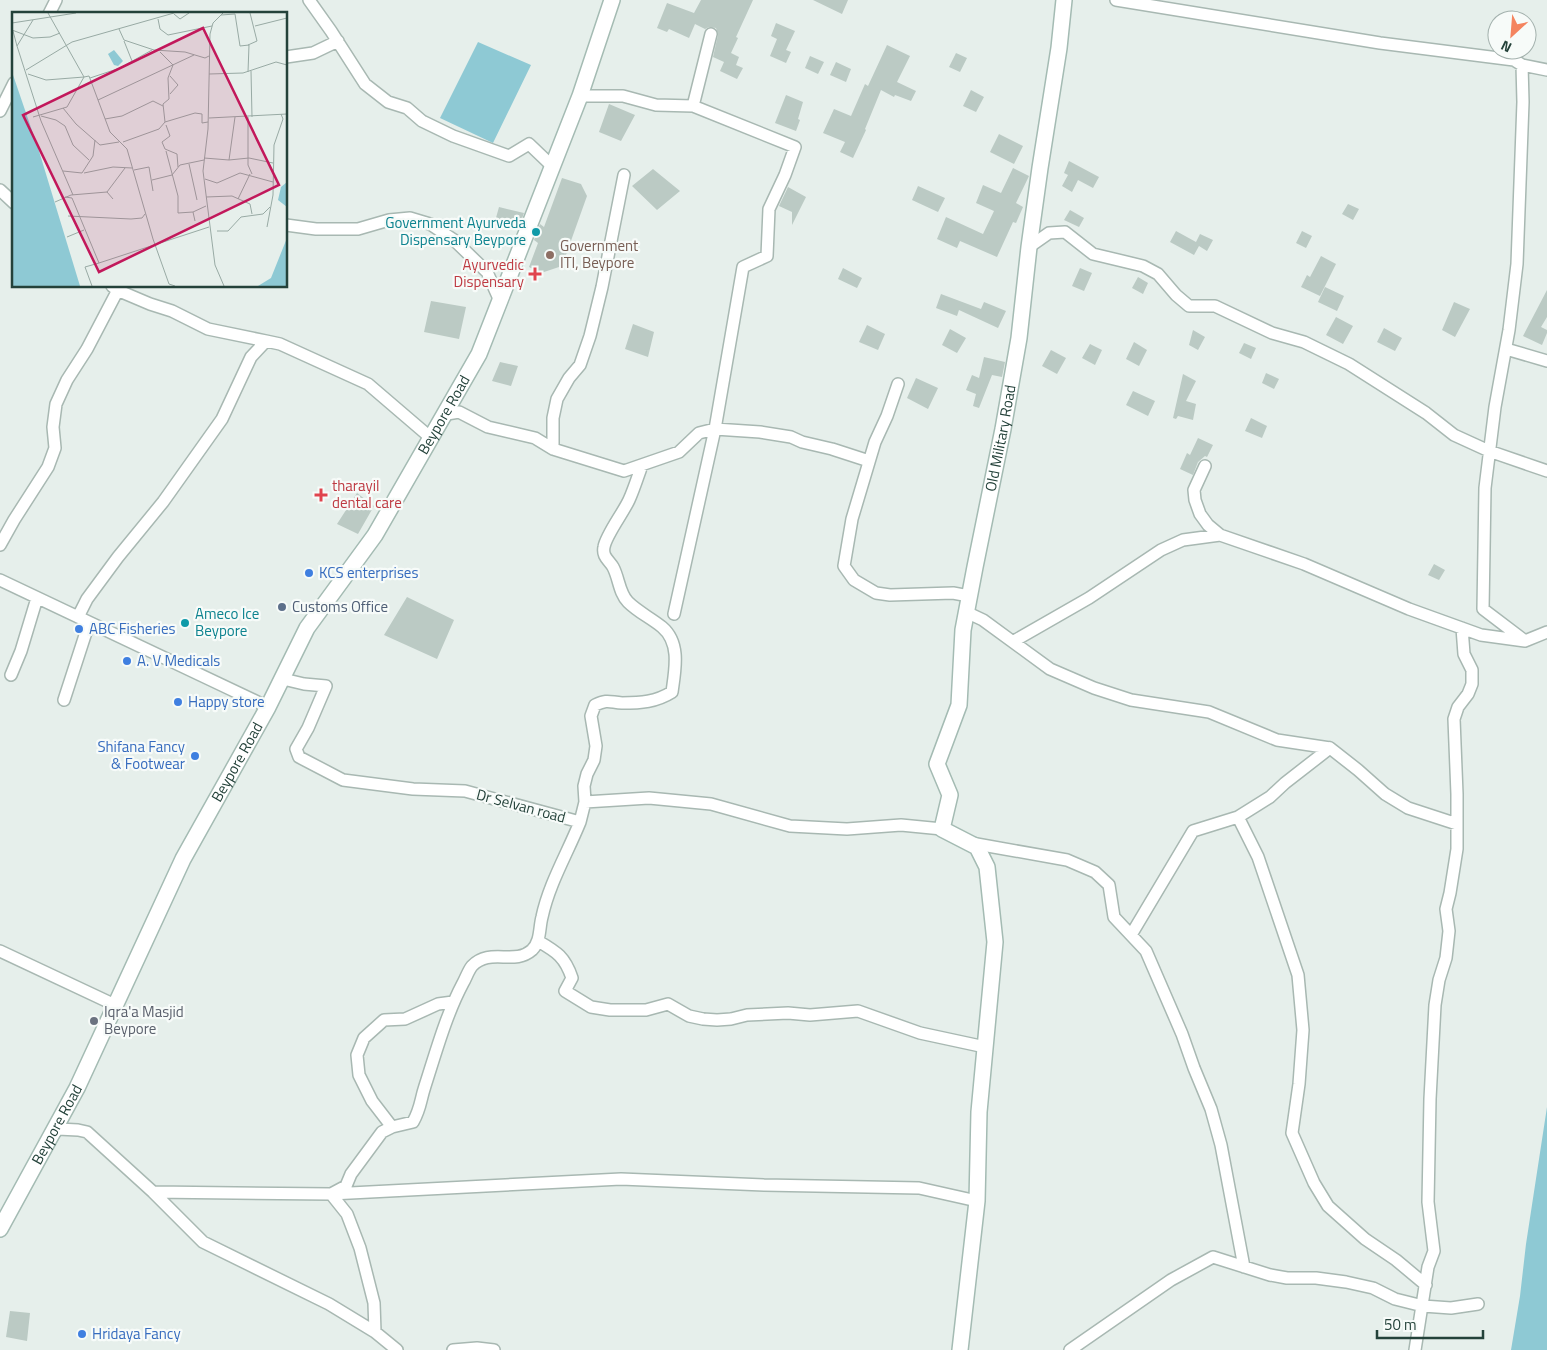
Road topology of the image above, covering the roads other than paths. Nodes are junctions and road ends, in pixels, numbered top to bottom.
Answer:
1 (56, 0) edge
2 (309, 0) edge
3 (612, 0) edge
4 (1064, 0) edge
5 (1116, 0) edge
6 (50, 12) edge
7 (711, 34) dead end
8 (338, 42) junction
9 (288, 57) edge
10 (1522, 65) junction
11 (1547, 70) edge
12 (12, 87) edge
13 (580, 96) junction
14 (693, 106) junction
15 (0, 111) edge
16 (552, 166) junction
17 (624, 175) dead end
18 (0, 190) edge
19 (12, 201) edge
20 (288, 225) edge
21 (1029, 247) junction
22 (116, 288) edge
23 (500, 301) junction
24 (266, 341) junction
25 (1506, 349) junction
26 (1547, 362) edge
27 (898, 384) dead end
28 (715, 429) junction
29 (432, 436) junction
30 (553, 449) junction
31 (1490, 451) junction
32 (869, 461) junction
33 (642, 465) junction
34 (1205, 466) dead end
35 (1547, 471) edge
36 (1220, 535) junction
37 (0, 545) edge
38 (0, 580) edge
39 (969, 596) junction
40 (37, 598) junction
41 (966, 612) junction
42 (674, 614) dead end
43 (78, 617) junction
44 (89, 623) junction
45 (1462, 628) junction
46 (1547, 632) edge
47 (1525, 640) junction
48 (1014, 641) junction
49 (11, 675) dead end
50 (283, 679) junction
51 (64, 700) dead end
52 (268, 707) junction
53 (1330, 748) junction
54 (585, 802) junction
55 (1238, 817) junction
56 (580, 822) junction
57 (1457, 824) junction
58 (942, 829) junction
59 (973, 845) junction
60 (1131, 935) junction
61 (538, 941) junction
62 (0, 951) edge
63 (453, 1002) junction
64 (115, 1005) junction
65 (985, 1047) junction
66 (392, 1127) junction
67 (47, 1144) junction
68 (153, 1192) junction
69 (332, 1194) junction
70 (977, 1200) junction
71 (0, 1229) edge
72 (1244, 1267) junction
73 (1426, 1285) junction
74 (1478, 1304) dead end
75 (1423, 1306) junction
76 (375, 1332) junction
77 (397, 1350) edge
78 (453, 1350) edge
79 (494, 1350) edge
80 (960, 1350) edge
81 (1070, 1350) edge
82 (1415, 1350) edge

1 - 6 street
2 - 8 street
3 - 13 main road, Beypore Road
4 - 21 main road, Old Military Road
5 - 10 street
7 - 14 street
8 - 9 street
8 - 16 street
10 - 11 street
10 - 25 street
12 - 15 street
13 - 14 street
13 - 16 main road, Beypore Road
14 - 28 street
16 - 23 main road, Beypore Road
17 - 30 street
18 - 19 street
20 - 23 street
21 - 31 street
21 - 39 main road, Old Military Road
22 - 24 street
22 - 37 street
23 - 29 main road, Beypore Road
24 - 29 street
24 - 43 street
25 - 26 street
25 - 31 street
27 - 32 street
28 - 32 street
28 - 33 street
28 - 42 street
29 - 30 street
29 - 50 main road, Beypore Road
30 - 33 street
31 - 35 street
31 - 47 street
32 - 39 street
33 - 54 street
34 - 36 street
36 - 45 street
36 - 48 street
38 - 40 street
39 - 41 main road, Old Military Road
40 - 43 street
40 - 49 street
41 - 48 street
41 - 58 main road, Old Military Road
43 - 44 street
44 - 51 street
44 - 52 street
45 - 47 street
45 - 57 street
46 - 47 street
48 - 53 street
50 - 52 main road, Beypore Road
50 - 56 street, Dr Selvan road
52 - 64 main road, Beypore Road
53 - 55 street
53 - 57 street
54 - 56 street, Dr Selvan road
54 - 58 street, Dr Selvan road
55 - 60 street
55 - 73 street
56 - 61 street
57 - 73 street
58 - 59 main road
59 - 60 street
59 - 65 main road
60 - 72 street
61 - 63 street
61 - 65 street
62 - 64 street
63 - 66 street
63 - 66 street
64 - 67 main road, Beypore Road
65 - 70 main road
66 - 69 street
67 - 68 street
67 - 71 main road, Beypore Road
68 - 69 street
68 - 76 street
69 - 70 street
69 - 76 street
70 - 80 main road
72 - 75 street
72 - 81 street
73 - 75 street
74 - 75 street
75 - 82 street
76 - 77 street
78 - 79 street

